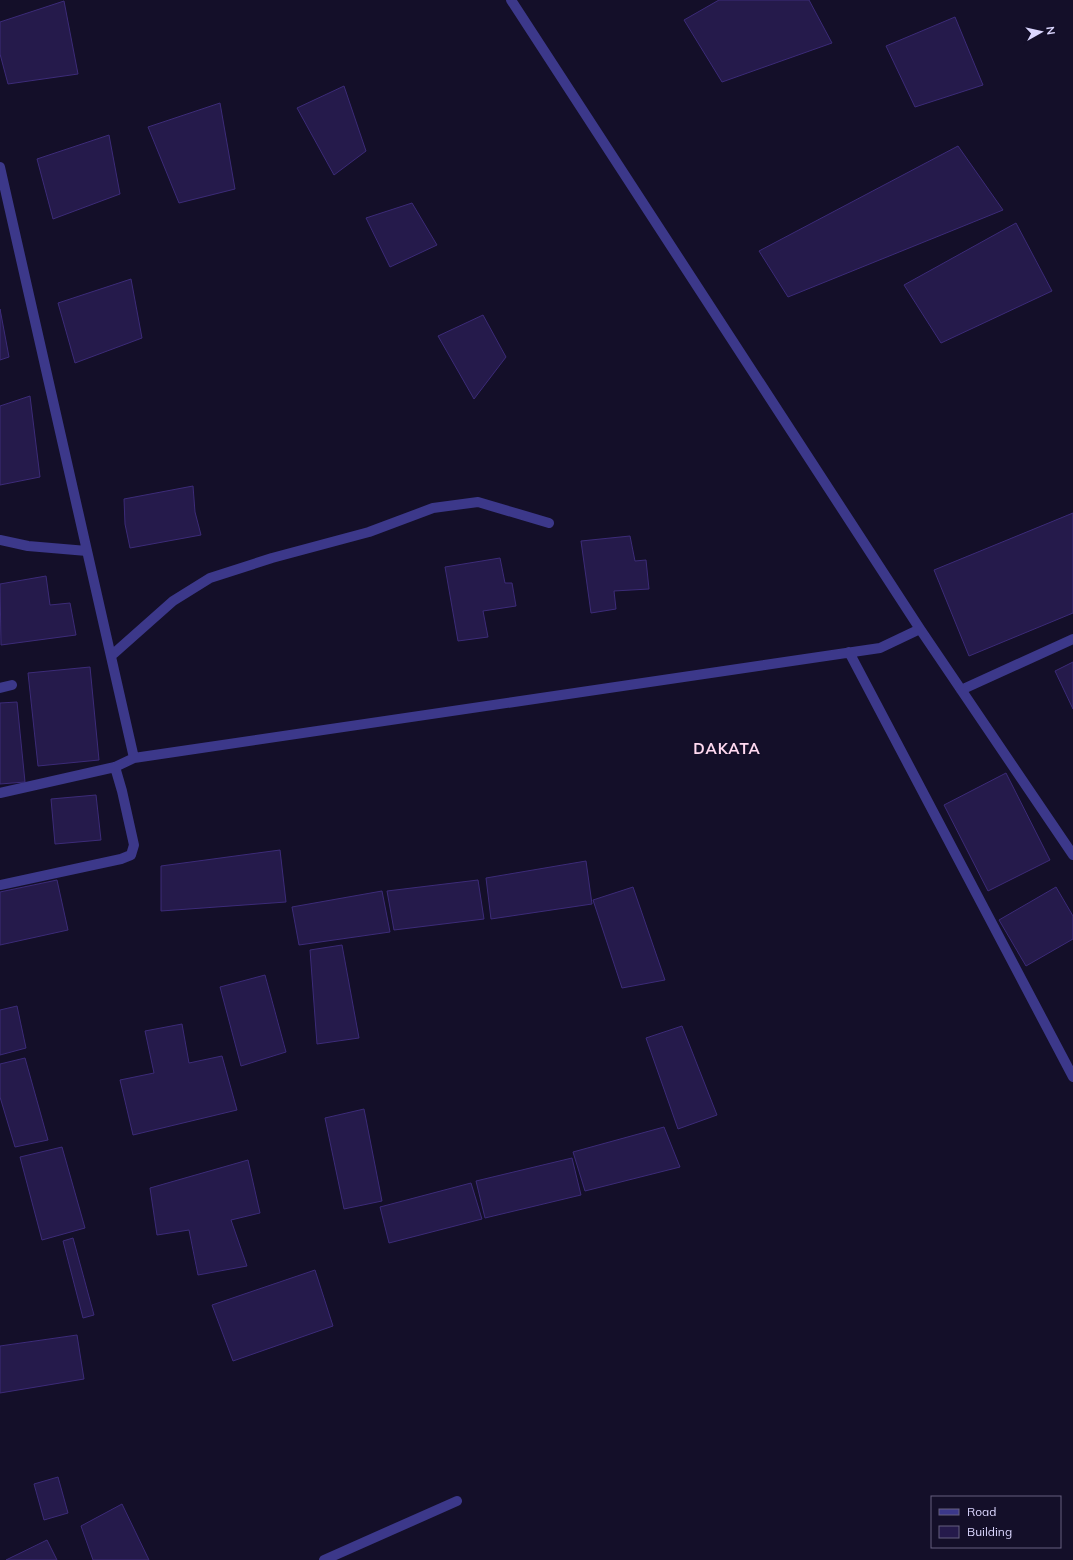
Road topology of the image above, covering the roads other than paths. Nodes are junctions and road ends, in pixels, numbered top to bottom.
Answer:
1 (511, 0) edge
2 (0, 167) edge
3 (549, 523) dead end
4 (0, 540) edge
5 (88, 551) junction
6 (920, 629) junction
7 (1073, 639) edge
8 (849, 652) junction
9 (111, 656) junction
10 (12, 685) dead end
11 (0, 688) edge
12 (961, 690) junction
13 (134, 758) junction
14 (115, 767) junction
15 (0, 793) edge
16 (1073, 855) edge
17 (0, 885) edge
18 (1073, 1077) edge
19 (457, 1501) dead end
20 (324, 1560) edge

1 - 6 street
2 - 5 street
3 - 9 street
4 - 5 street
5 - 9 street
6 - 8 street
6 - 12 street
7 - 12 street
8 - 13 street
8 - 18 street
9 - 13 street
10 - 11 street
12 - 16 street
13 - 14 street
14 - 15 street
14 - 17 street
19 - 20 street

